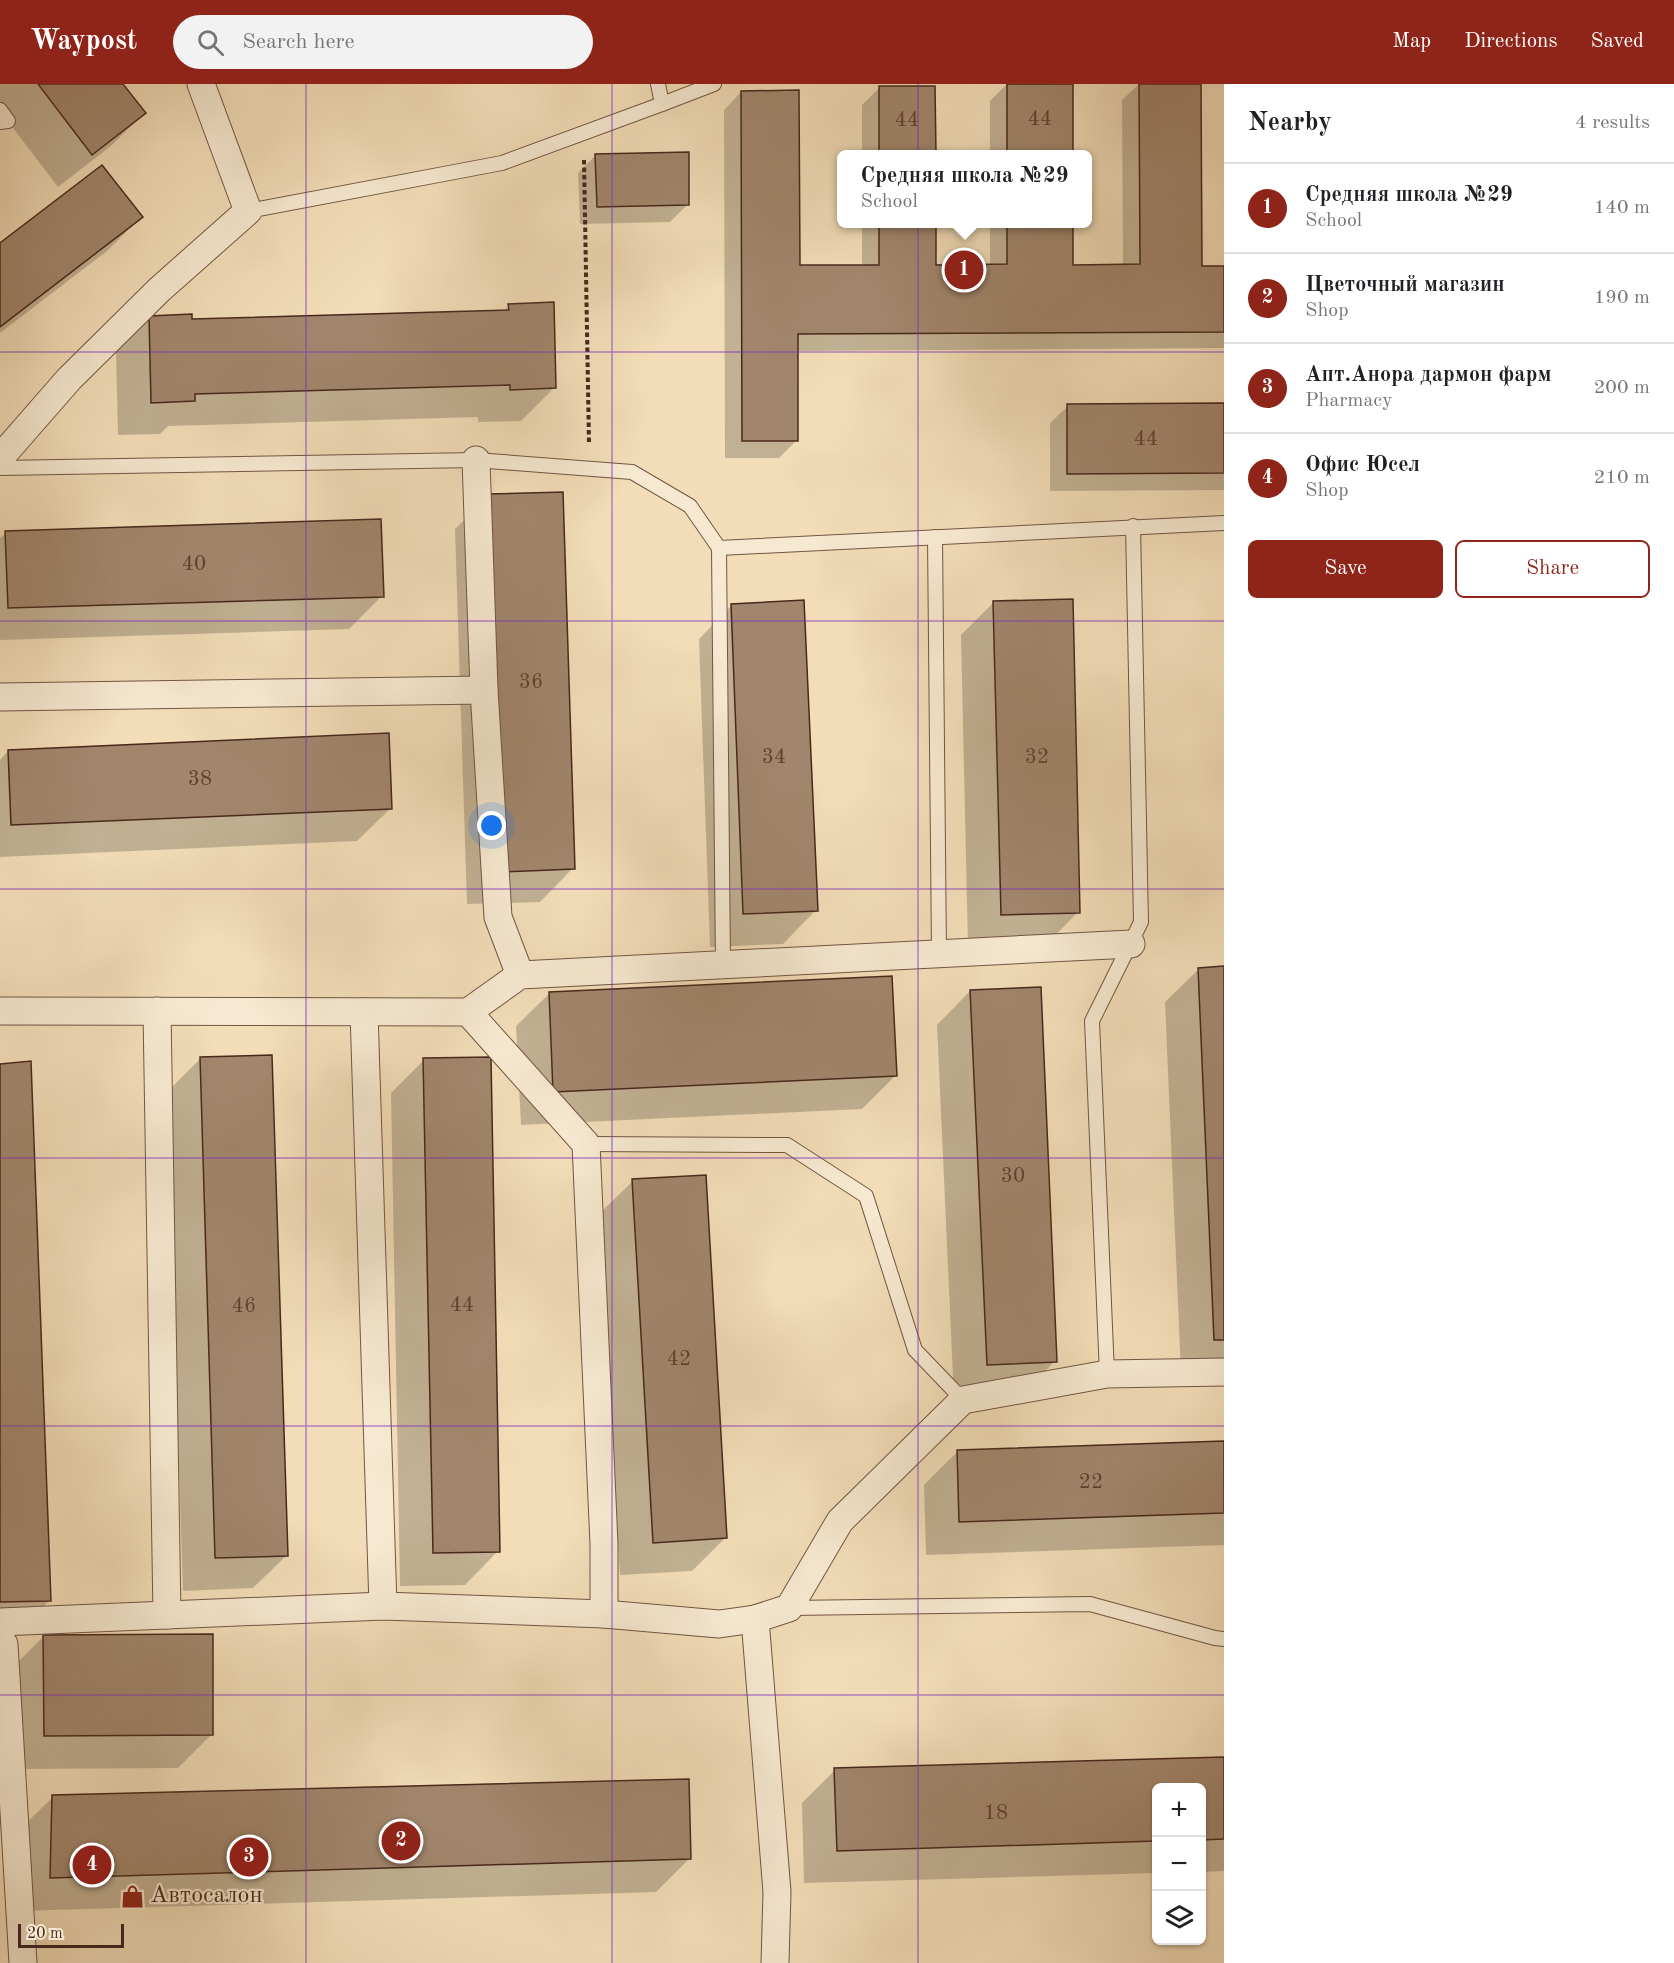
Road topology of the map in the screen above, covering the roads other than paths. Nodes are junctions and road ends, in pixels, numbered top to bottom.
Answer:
1 (201, 84) edge
2 (658, 84) edge
3 (714, 84) edge
4 (662, 104) junction
5 (0, 110) edge
6 (0, 122) edge
7 (248, 211) junction
8 (0, 458) edge
9 (476, 460) junction
10 (0, 468) edge
11 (1224, 523) edge
12 (1133, 526) junction
13 (935, 537) junction
14 (719, 548) junction
15 (483, 690) junction
16 (0, 697) edge
17 (1131, 944) junction
18 (939, 954) junction
19 (723, 965) junction
20 (520, 975) junction
21 (0, 1011) edge
22 (157, 1011) junction
23 (364, 1012) junction
24 (468, 1012) junction
25 (586, 1144) junction
26 (1224, 1372) edge
27 (1107, 1374) junction
28 (963, 1400) junction
29 (383, 1606) junction
30 (789, 1608) junction
31 (604, 1614) junction
32 (167, 1616) junction
33 (755, 1619) junction
34 (0, 1622) edge
35 (0, 1639) edge
36 (1224, 1639) edge
37 (23, 1963) edge
38 (775, 1963) edge

1 - 7 street
2 - 4 lane
3 - 4 lane
4 - 7 lane
5 - 6 lane
7 - 8 street
9 - 10 lane
9 - 14 lane
9 - 15 street
11 - 12 lane
12 - 13 lane
12 - 17 lane
13 - 14 lane
13 - 18 lane
14 - 19 lane
15 - 16 street
15 - 20 street
17 - 18 street
17 - 27 lane
18 - 19 street
19 - 20 street
20 - 24 street
21 - 22 street
22 - 23 street
22 - 32 street
23 - 24 street
23 - 29 street
24 - 25 street
25 - 28 lane
25 - 31 street
26 - 27 street
27 - 28 street
28 - 30 street
29 - 31 street
29 - 32 street
30 - 33 street
30 - 36 lane
31 - 33 street
32 - 34 street
33 - 38 street
35 - 37 street

